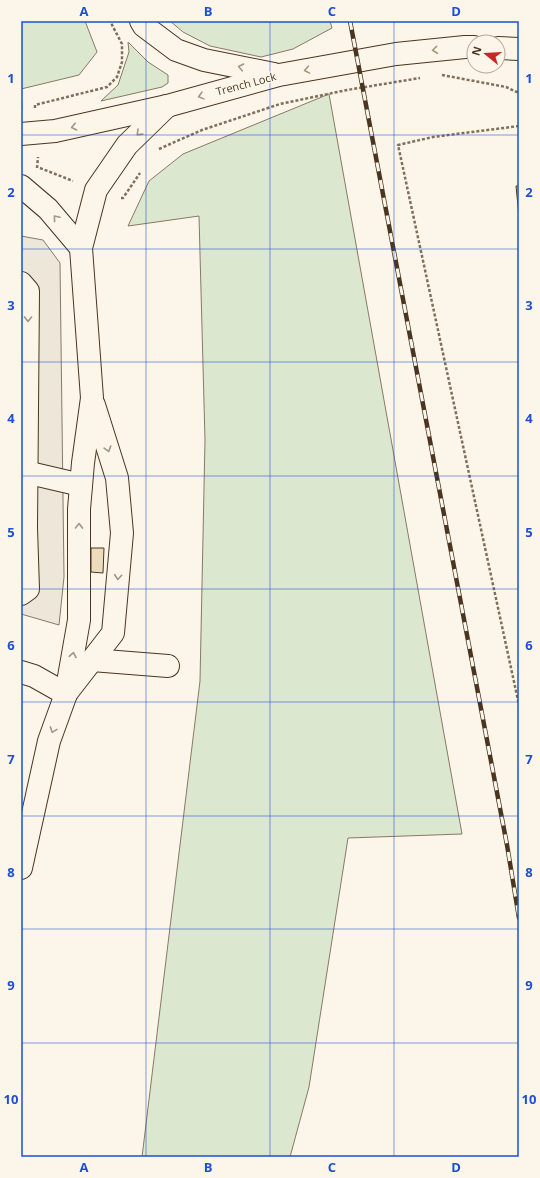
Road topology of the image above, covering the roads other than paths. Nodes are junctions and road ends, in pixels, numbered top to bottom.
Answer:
1 (141, 21) edge
2 (466, 46) edge
3 (506, 48) edge
4 (519, 49) edge
5 (279, 75) junction
6 (167, 106) junction
7 (30, 134) edge
8 (21, 186) edge
9 (81, 248) junction
10 (21, 283) edge
11 (92, 398) junction
12 (24, 472) edge
13 (81, 485) junction
14 (21, 594) edge
15 (92, 660) junction
16 (168, 666) dead end
17 (21, 672) edge
18 (66, 694) junction
19 (21, 868) edge

5 -> 1 main road
2 -> 5 main road, Trench Lock
3 - 4 main road
5 -> 6 main road, Trench Lock
6 -> 7 main road, Trench Lock
6 -> 9 main road
9 -> 8 main road
9 - 11 main road
10 -> 12 main road
11 - 13 main road
11 -> 15 main road
12 - 13 main road
12 - 14 main road
18 -> 13 main road
15 - 16 main road
15 - 18 main road
17 - 18 main road
18 -> 19 main road

